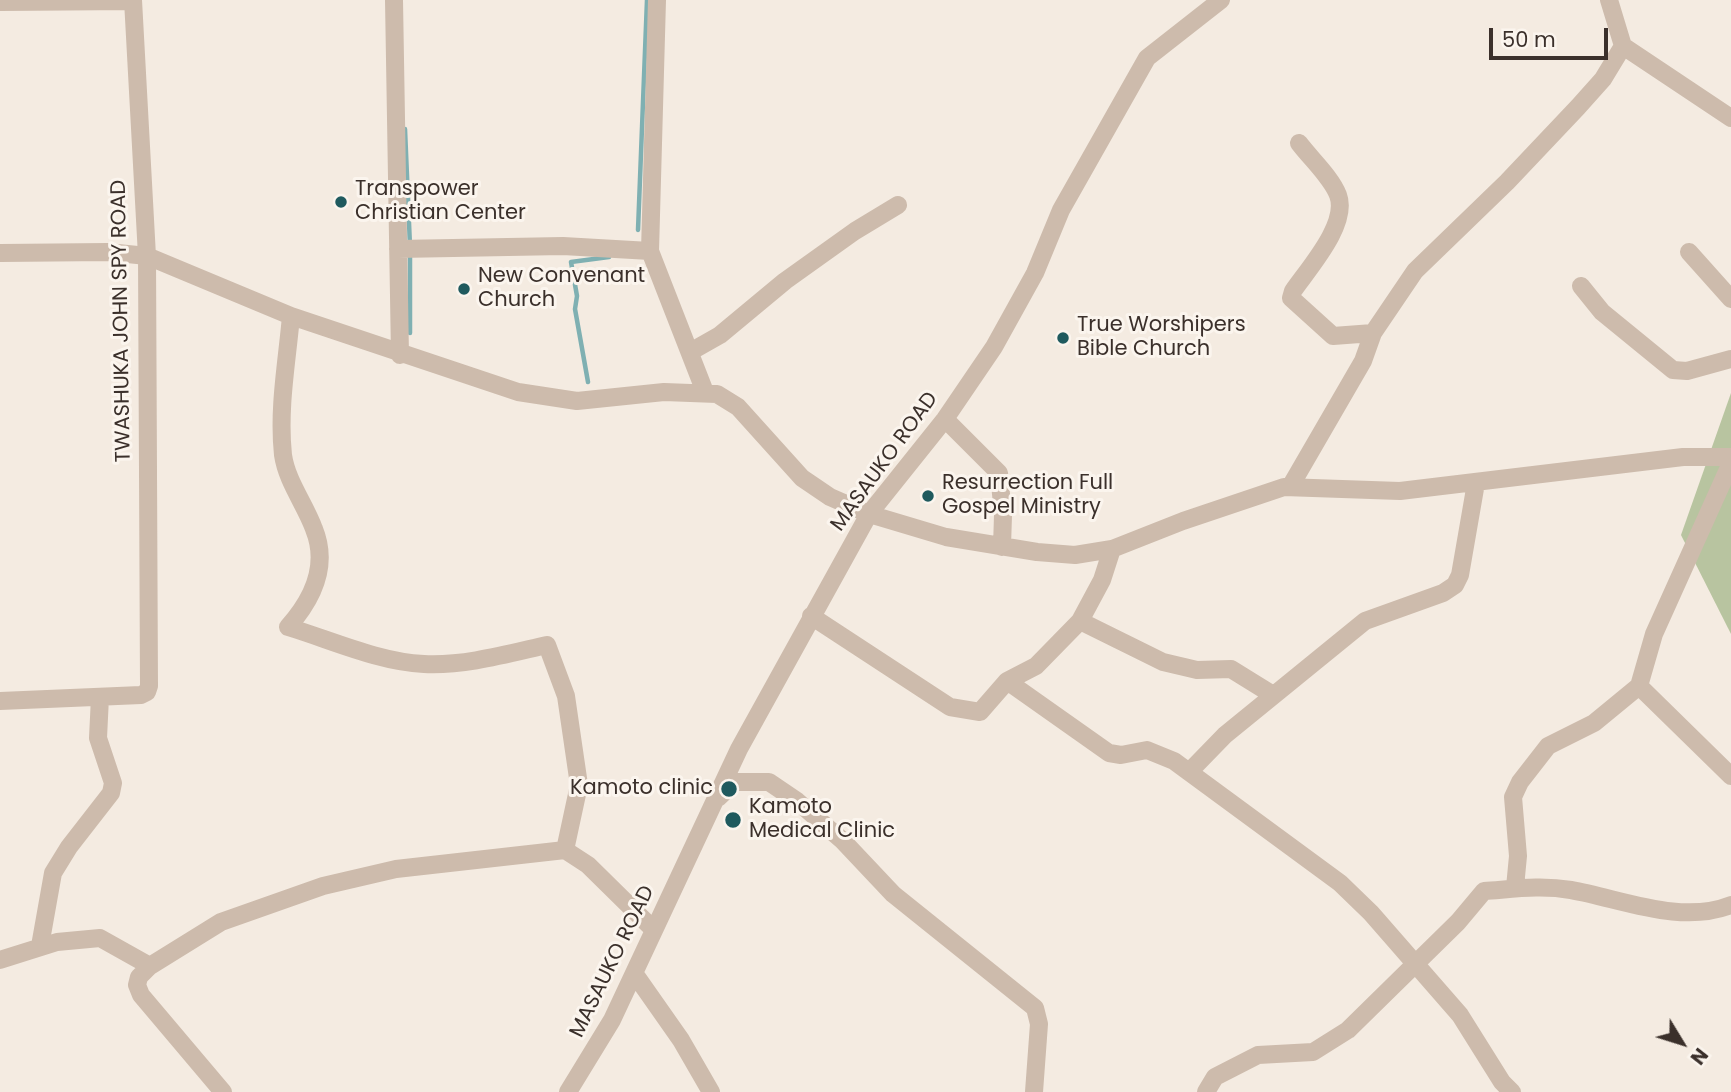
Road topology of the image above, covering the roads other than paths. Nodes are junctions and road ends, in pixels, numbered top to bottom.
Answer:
1 (394, 0) edge
2 (657, 0) edge
3 (1221, 0) edge
4 (1609, 0) edge
5 (133, 1) edge
6 (0, 2) edge
7 (1623, 46) junction
8 (1731, 118) edge
9 (1299, 143) dead end
10 (898, 205) dead end
11 (398, 249) junction
12 (650, 251) junction
13 (1689, 252) dead end
14 (0, 253) edge
15 (147, 256) junction
16 (1581, 286) dead end
17 (1731, 299) edge
18 (291, 316) junction
19 (1373, 333) junction
20 (690, 352) junction
21 (400, 355) junction
22 (1731, 359) edge
23 (705, 392) junction
24 (945, 419) junction
25 (1731, 457) edge
26 (1731, 463) edge
27 (1476, 483) junction
28 (1290, 487) junction
29 (869, 514) junction
30 (1002, 547) junction
31 (1112, 549) junction
32 (811, 616) junction
33 (1080, 621) junction
34 (1007, 681) junction
35 (1639, 686) junction
36 (1273, 695) junction
37 (100, 697) junction
38 (0, 701) edge
39 (1190, 771) junction
40 (1731, 776) edge
41 (714, 801) junction
42 (565, 850) junction
43 (1515, 887) junction
44 (1731, 905) edge
45 (654, 930) junction
46 (40, 946) junction
47 (0, 960) edge
48 (1417, 962) junction
49 (150, 966) junction
50 (635, 973) junction
51 (223, 1092) edge
52 (568, 1092) edge
53 (711, 1092) edge
54 (1034, 1092) edge
55 (1206, 1092) edge
56 (1513, 1092) edge

1 - 11 street
2 - 12 street
3 - 24 street, MASAUKO ROAD
4 - 7 street
5 - 6 street
5 - 15 street, TWASHUKA JOHN SPY ROAD
7 - 8 street
7 - 19 street
9 - 19 street
10 - 20 street
11 - 12 street
11 - 21 street
12 - 20 street
13 - 17 street
14 - 15 street
15 - 18 street
15 - 37 street, TWASHUKA JOHN SPY ROAD
16 - 22 street
18 - 21 street
18 - 42 street
19 - 28 street
20 - 23 street
21 - 23 street
23 - 29 street
24 - 29 street, MASAUKO ROAD
24 - 30 street
25 - 27 street
26 - 35 street
27 - 28 street
27 - 36 street
28 - 31 street
29 - 30 street
29 - 32 street, MASAUKO ROAD
30 - 31 street
31 - 33 street
32 - 34 street
32 - 41 street, MASAUKO ROAD
33 - 34 street
33 - 36 street
34 - 39 street
35 - 40 street
35 - 43 street
36 - 39 street
37 - 38 street
37 - 46 street
39 - 48 street
41 - 45 street, MASAUKO ROAD
41 - 54 street
42 - 45 street
42 - 49 street
43 - 44 street
43 - 48 street
45 - 50 street, MASAUKO ROAD
46 - 47 street
46 - 49 street
48 - 55 street
48 - 56 street
49 - 51 street
50 - 52 street, MASAUKO ROAD
50 - 53 street

